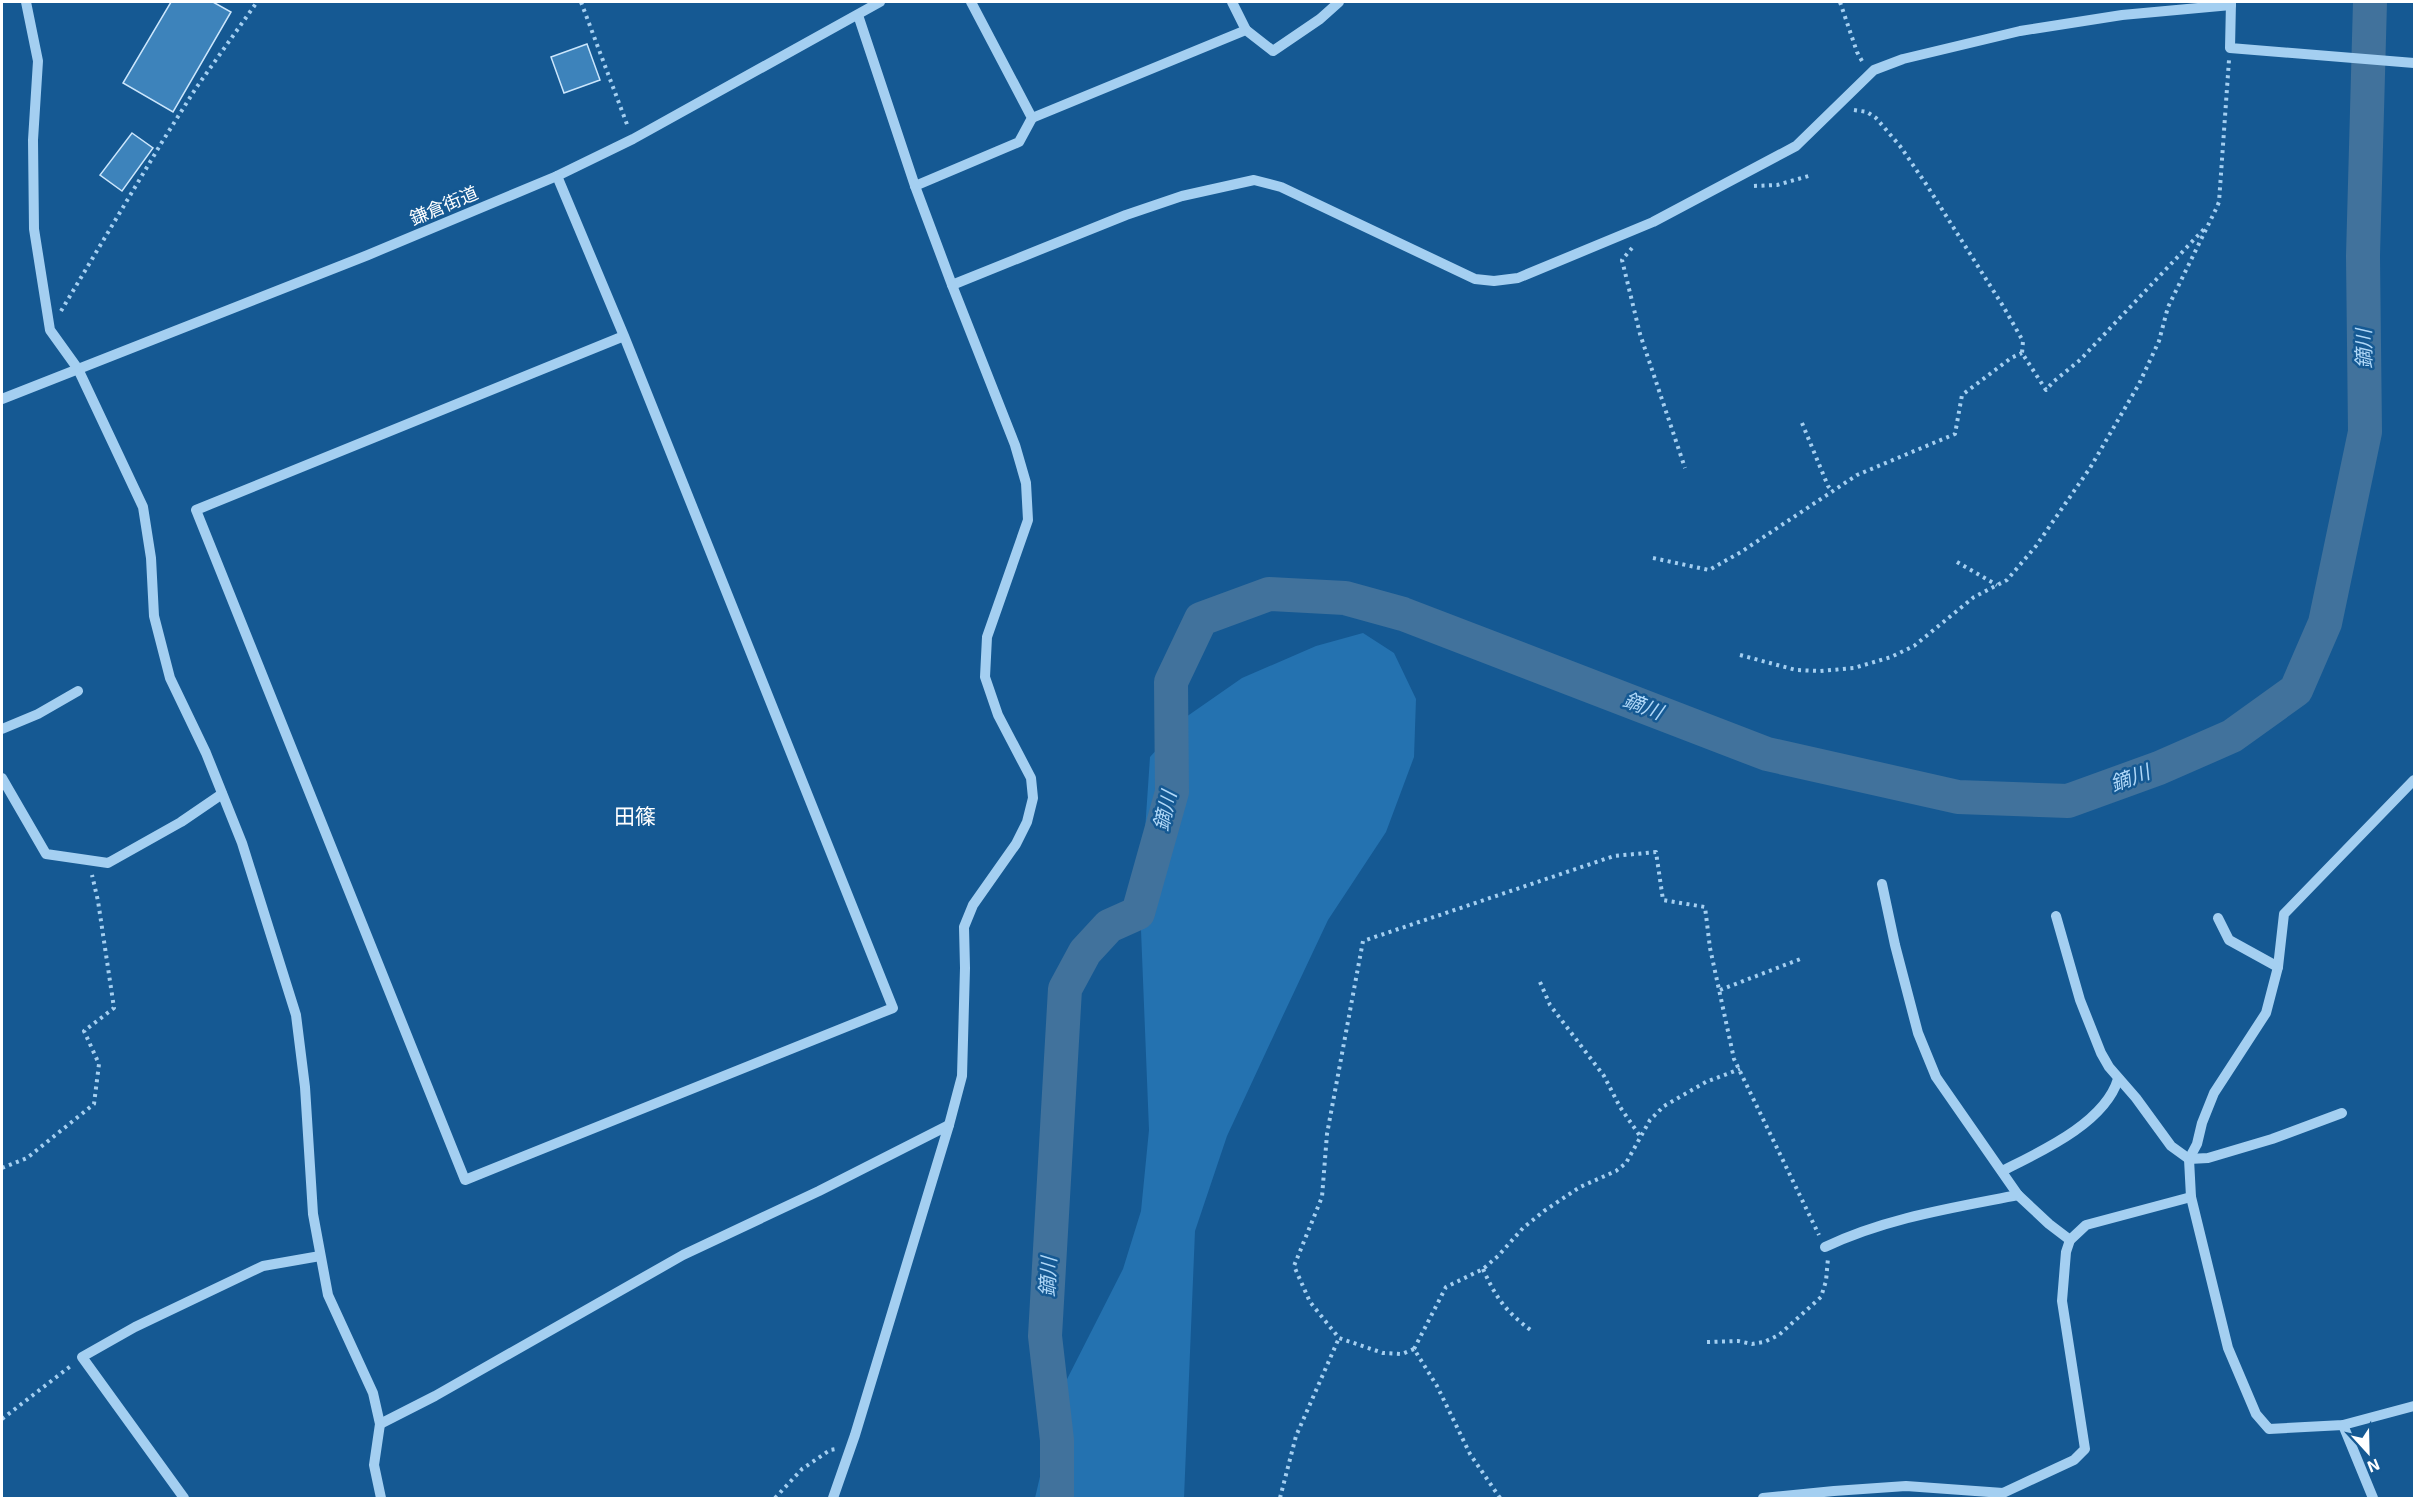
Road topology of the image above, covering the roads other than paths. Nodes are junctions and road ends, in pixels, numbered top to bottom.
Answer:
1 (26, 2) edge
2 (880, 2) edge
3 (971, 2) edge
4 (1232, 2) edge
5 (1339, 2) edge
6 (2231, 3) edge
7 (858, 15) junction
8 (1246, 30) junction
9 (2415, 63) edge
10 (1032, 118) junction
11 (557, 176) junction
12 (915, 186) junction
13 (951, 285) junction
14 (624, 336) junction
15 (78, 369) junction
16 (2, 399) edge
17 (78, 691) dead end
18 (2, 729) edge
19 (2, 778) edge
20 (2415, 780) edge
21 (222, 794) junction
22 (1882, 884) dead end
23 (2056, 916) dead end
24 (2218, 918) dead end
25 (2278, 967) junction
26 (2118, 1079) junction
27 (2342, 1113) dead end
28 (949, 1125) junction
29 (2189, 1159) junction
30 (2002, 1171) junction
31 (2018, 1195) junction
32 (2191, 1197) junction
33 (2070, 1240) junction
34 (1825, 1247) road end
35 (320, 1256) junction
36 (2415, 1406) edge
37 (380, 1424) junction
38 (2343, 1425) junction
39 (2005, 1496) edge
40 (184, 1498) edge
41 (381, 1498) edge
42 (833, 1498) edge
43 (1763, 1498) edge
44 (2373, 1498) edge

1 - 15 street
2 - 7 street, 鎌倉街道
3 - 10 street
4 - 8 street
5 - 8 street
6 - 9 street
6 - 13 street
7 - 11 street, 鎌倉街道
7 - 12 street
8 - 10 street
10 - 12 street
11 - 14 street
11 - 15 street, 鎌倉街道
12 - 13 street
13 - 28 street
14 - 14 street
15 - 16 street, 鎌倉街道
15 - 21 street
17 - 18 street
19 - 21 street
20 - 25 street
21 - 35 street
22 - 30 street
23 - 26 street
24 - 25 street
25 - 29 street
26 - 29 street
26 - 30 street
27 - 29 street
28 - 37 street
28 - 42 street
29 - 32 street
30 - 31 street
31 - 33 street
31 - 34 street
32 - 33 street
32 - 38 street
33 - 39 street
35 - 37 street
35 - 40 street
36 - 38 street
37 - 41 street
38 - 44 street
39 - 43 street

